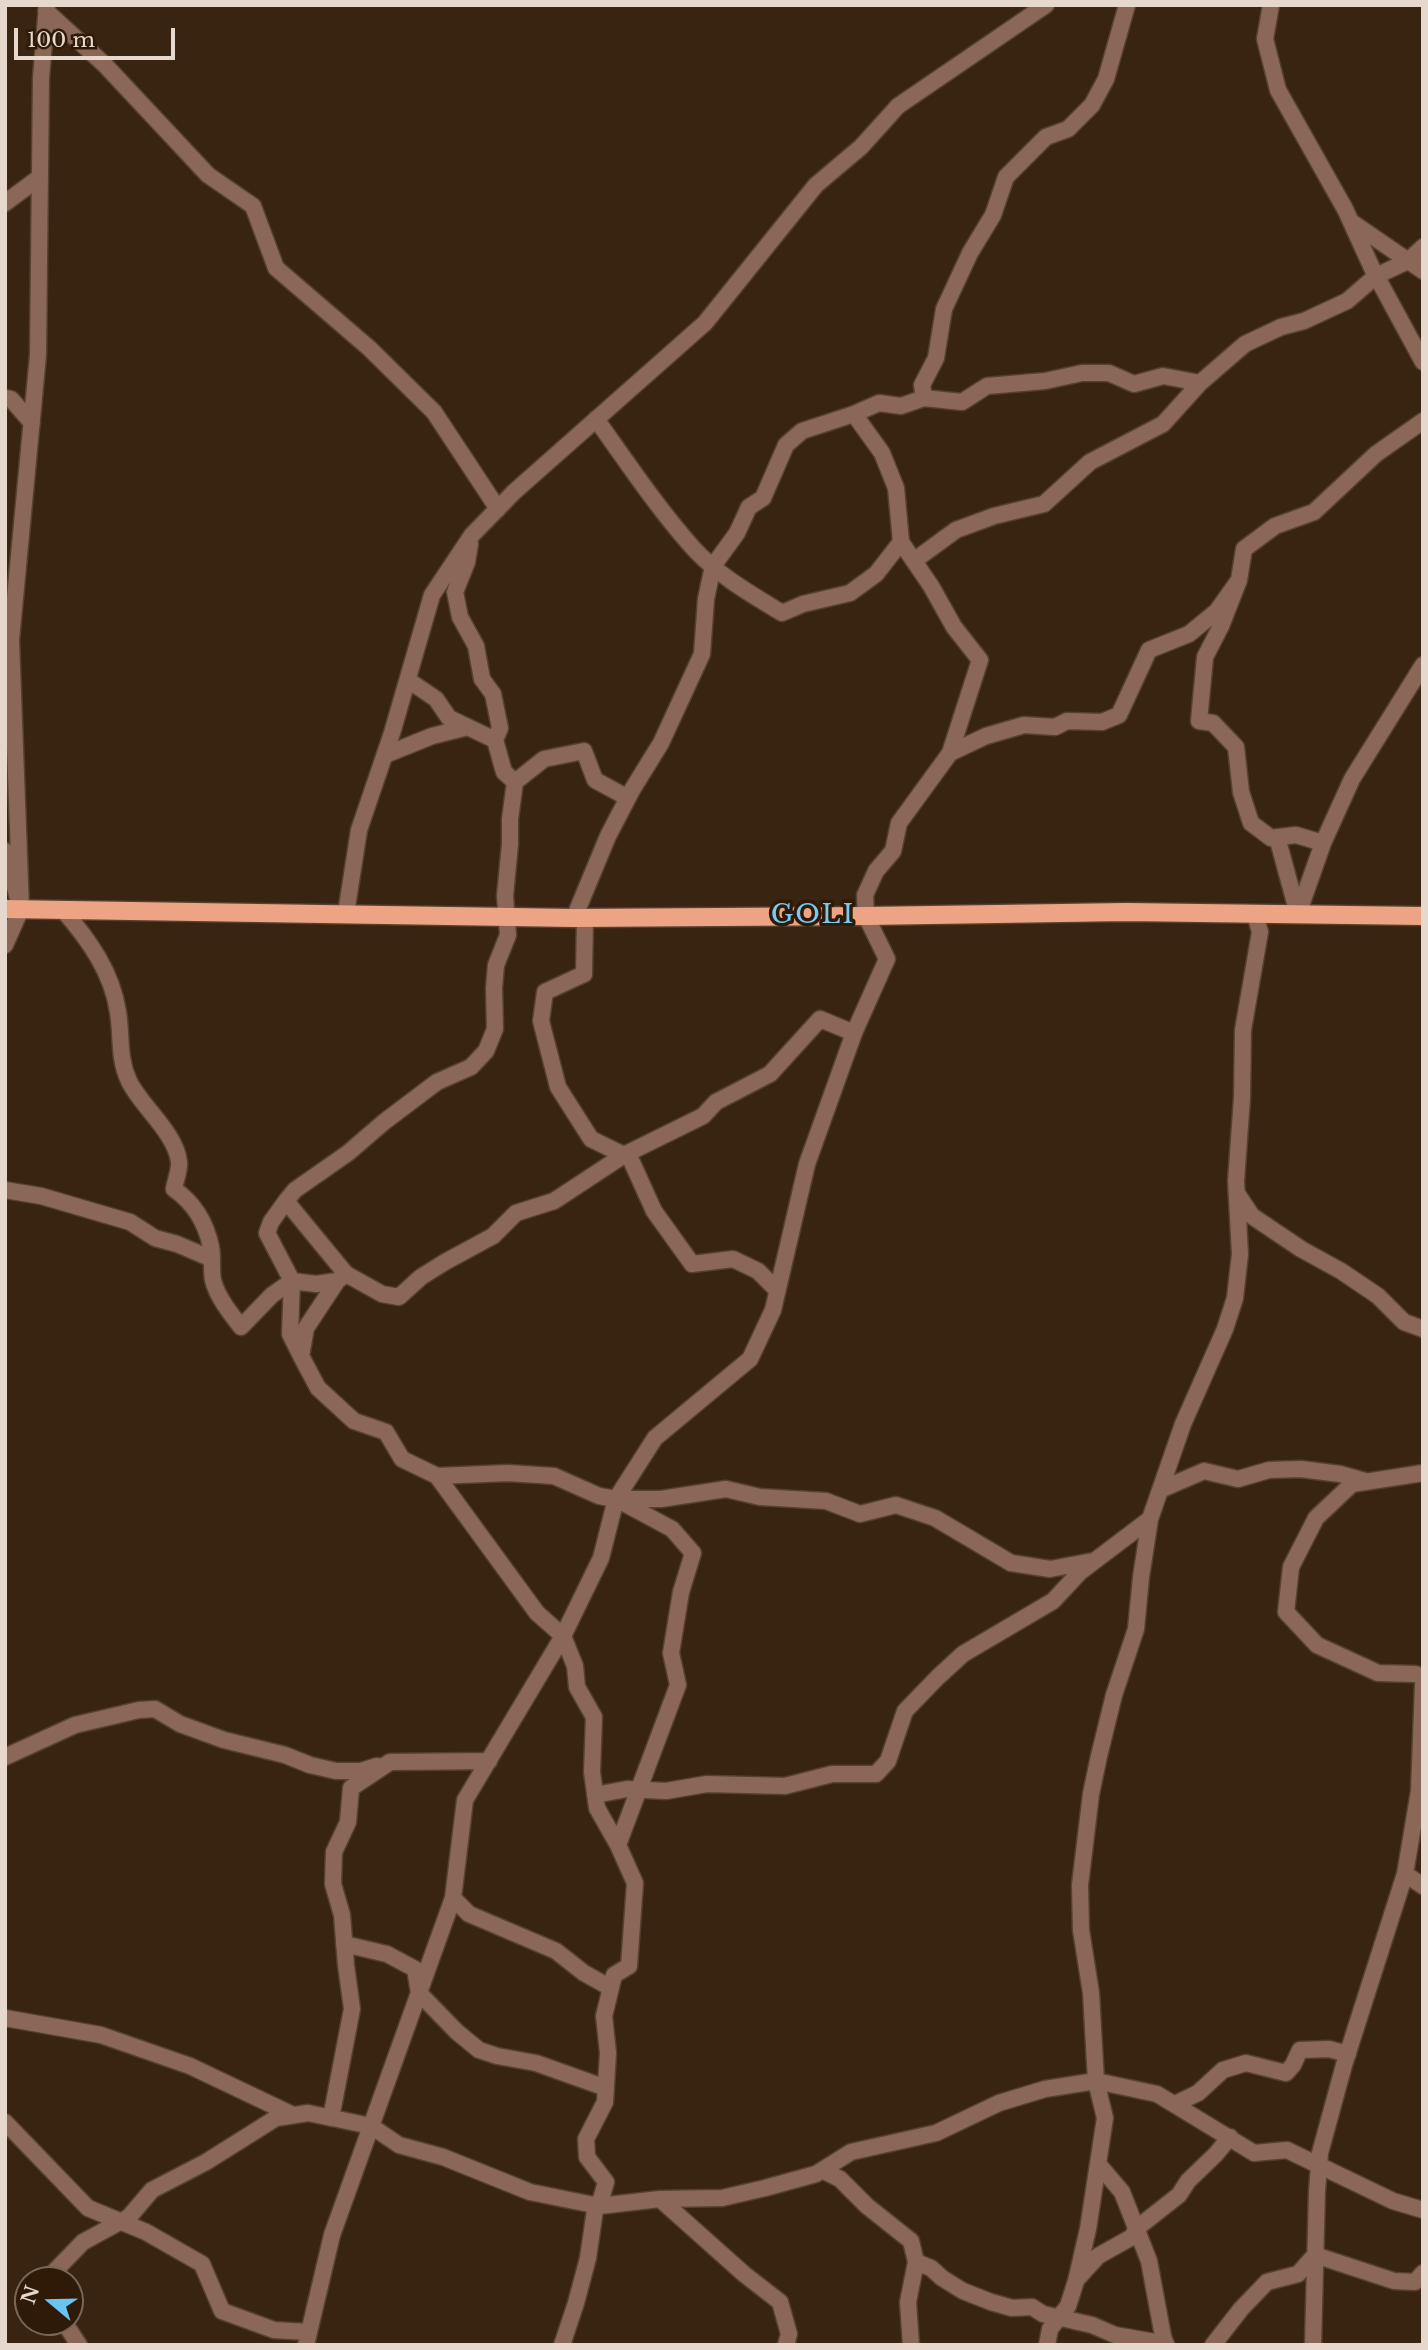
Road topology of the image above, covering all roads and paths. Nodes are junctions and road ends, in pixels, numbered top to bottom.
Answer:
1 (1046, 5) edge
2 (1127, 5) edge
3 (1271, 5) edge
4 (46, 8) edge
5 (40, 177) junction
6 (5, 203) edge
7 (1351, 222) junction
8 (1423, 247) edge
9 (1408, 261) junction
10 (1423, 271) edge
11 (1376, 276) junction
12 (1423, 362) edge
13 (1200, 383) junction
14 (5, 398) edge
15 (924, 398) junction
16 (854, 414) junction
17 (596, 419) junction
18 (1423, 421) edge
19 (32, 423) junction
20 (498, 509) junction
21 (472, 535) junction
22 (901, 542) junction
23 (915, 560) junction
24 (713, 566) junction
25 (1239, 580) junction
26 (1423, 665) edge
27 (408, 680) junction
28 (9, 699) edge
29 (468, 727) junction
30 (495, 740) junction
31 (950, 753) junction
32 (385, 755) junction
33 (515, 782) junction
34 (628, 798) junction
35 (1277, 837) junction
36 (1323, 843) junction
37 (5, 851) edge
38 (9, 910) edge
39 (63, 910) junction
40 (346, 913) junction
41 (1255, 914) junction
42 (1298, 914) junction
43 (507, 916) junction
44 (866, 916) junction
45 (1423, 916) edge
46 (579, 918) junction
47 (5, 944) edge
48 (854, 1033) junction
49 (624, 1155) junction
50 (5, 1190) edge
51 (1237, 1193) junction
52 (286, 1201) junction
53 (212, 1259) junction
54 (341, 1278) junction
55 (292, 1281) junction
56 (777, 1290) junction
57 (1423, 1329) edge
58 (301, 1356) junction
59 (1423, 1473) edge
60 (438, 1476) junction
61 (1367, 1481) junction
62 (1160, 1490) junction
63 (616, 1499) junction
64 (1150, 1519) junction
65 (1093, 1561) junction
66 (564, 1636) junction
67 (1423, 1677) edge
68 (1423, 1685) edge
69 (5, 1756) edge
70 (489, 1760) junction
71 (390, 1762) junction
72 (640, 1790) junction
73 (596, 1795) junction
74 (618, 1845) junction
75 (1405, 1874) junction
76 (1423, 1886) edge
77 (453, 1898) junction
78 (344, 1944) junction
79 (611, 1988) junction
80 (419, 1993) junction
81 (5, 2018) edge
82 (1348, 2054) junction
83 (1096, 2081) junction
84 (606, 2088) junction
85 (1175, 2104) junction
86 (293, 2115) junction
87 (331, 2118) junction
88 (5, 2122) edge
89 (371, 2126) junction
90 (1230, 2137) junction
91 (1098, 2165) junction
92 (1319, 2165) junction
93 (822, 2170) junction
94 (660, 2199) junction
95 (599, 2206) junction
96 (1423, 2210) edge
97 (121, 2221) junction
98 (1137, 2228) junction
99 (1315, 2255) junction
100 (916, 2262) junction
101 (60, 2266) edge
102 (1423, 2273) edge
103 (1076, 2281) junction
104 (1059, 2317) junction
105 (307, 2338) edge
106 (1166, 2344) edge
107 (562, 2345) edge
108 (786, 2345) edge
109 (911, 2345) edge
110 (1047, 2345) edge
111 (1213, 2345) edge
112 (1313, 2345) edge

1 - 17 street
2 - 15 street
3 - 7 street
4 - 5 street
4 - 20 street
5 - 6 street
5 - 19 street
7 - 9 street
7 - 11 street
8 - 9 street
9 - 10 street
9 - 11 street
11 - 12 street
11 - 13 street
13 - 15 street
13 - 23 street
14 - 19 street
15 - 16 street
16 - 22 street
16 - 24 street
17 - 20 street
17 - 24 street
18 - 25 street
19 - 28 street
20 - 21 street
21 - 27 street
21 - 30 street
22 - 23 street
22 - 24 street
23 - 31 street
24 - 34 street
25 - 31 street
25 - 35 street
26 - 36 street
27 - 29 street
27 - 32 street
28 - 38 street
29 - 30 street
29 - 32 street
30 - 33 street
31 - 44 street
32 - 40 street
33 - 34 street
33 - 43 street
34 - 46 street
35 - 36 street
35 - 42 street
36 - 42 street
37 - 38 street
38 - 39 main road
38 - 47 street
39 - 40 main road
39 - 53 street
40 - 43 main road
41 - 42 main road
41 - 44 main road
41 - 51 street
42 - 45 main road
43 - 46 main road
43 - 52 street
44 - 46 main road
44 - 48 street
46 - 49 street
48 - 49 street
48 - 56 street
49 - 54 street
49 - 56 street
50 - 53 street
51 - 57 street
51 - 62 street
52 - 54 street
52 - 55 street
53 - 55 street
54 - 55 street
54 - 58 street
55 - 58 street
56 - 63 street
58 - 60 street
59 - 61 street
60 - 63 street
60 - 66 street
61 - 62 street
61 - 67 street
62 - 64 street
63 - 65 street
63 - 66 street
63 - 72 street
64 - 65 street
64 - 83 street
65 - 72 street
66 - 70 street
66 - 73 street
68 - 75 street
69 - 71 street
70 - 71 street
70 - 77 street
71 - 78 street
72 - 73 street
72 - 74 street
73 - 74 street
74 - 79 street
75 - 76 street
75 - 82 street
77 - 79 street
77 - 80 street
78 - 80 street
78 - 87 street
79 - 84 street
80 - 84 street
80 - 89 street
81 - 86 street
82 - 85 street
82 - 92 street
83 - 85 street
83 - 91 street
83 - 93 street
84 - 95 street
85 - 90 street
86 - 87 street
86 - 97 street
87 - 89 street
88 - 97 street
89 - 95 street
89 - 105 street
90 - 92 street
90 - 98 street
91 - 98 street
91 - 103 street
92 - 96 street
92 - 99 street
93 - 94 street
93 - 100 street
94 - 95 street
94 - 108 street
95 - 107 street
97 - 101 street
97 - 105 street
98 - 103 street
98 - 106 street
99 - 102 street
99 - 111 street
99 - 112 street
100 - 104 street
100 - 109 street
103 - 104 street
104 - 106 street
104 - 110 street

